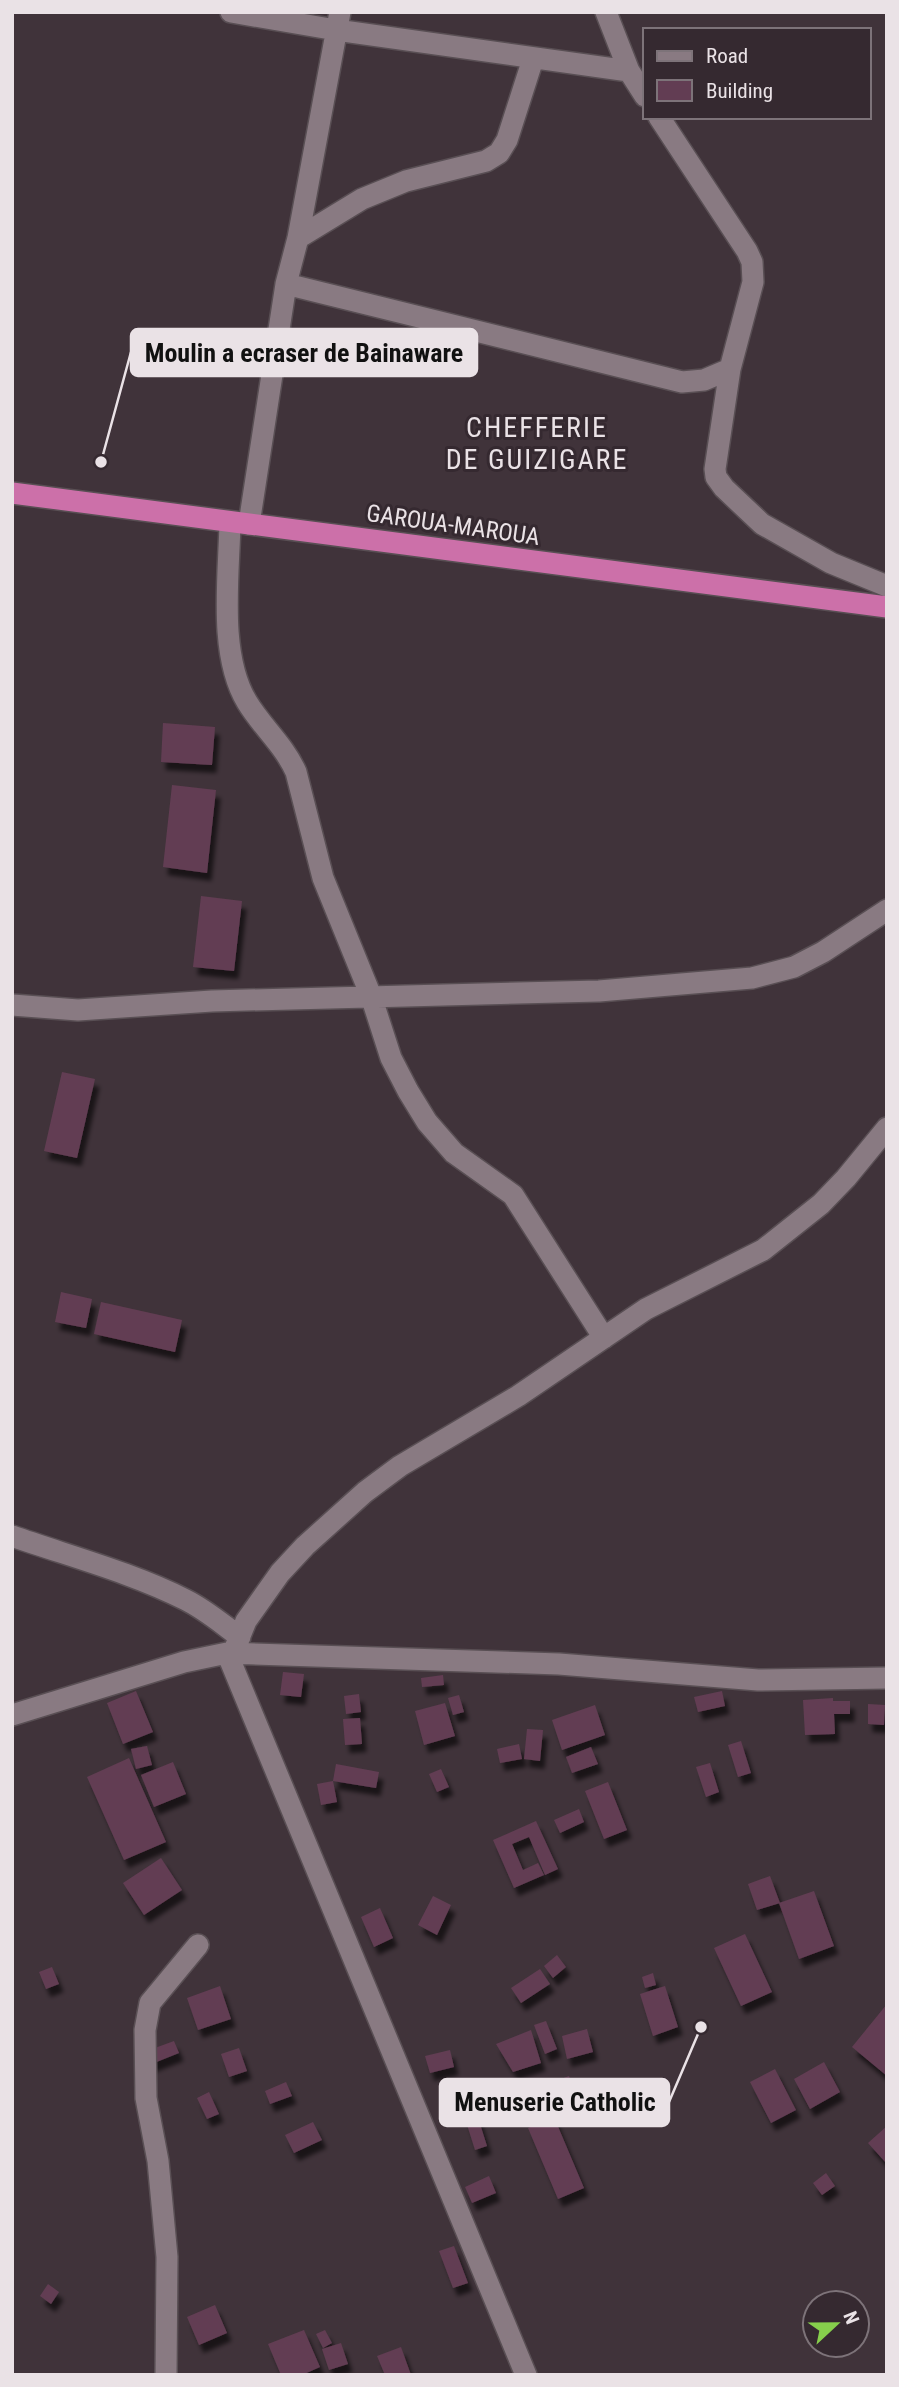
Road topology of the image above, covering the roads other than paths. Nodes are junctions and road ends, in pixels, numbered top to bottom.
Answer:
1 (231, 12) edge
2 (606, 12) edge
3 (338, 21) edge
4 (533, 59) junction
5 (629, 71) junction
6 (643, 93) edge
7 (660, 119) edge
8 (298, 238) junction
9 (286, 284) junction
10 (730, 369) junction
11 (12, 493) edge
12 (240, 523) junction
13 (887, 586) edge
14 (887, 607) edge
15 (887, 910) edge
16 (371, 996) junction
17 (12, 1005) edge
18 (887, 1128) edge
19 (604, 1338) junction
20 (12, 1536) edge
21 (233, 1648) junction
22 (887, 1678) edge
23 (12, 1716) edge
24 (198, 1945) dead end
25 (166, 2375) edge
26 (526, 2375) edge

1 - 3 street
2 - 5 street
3 - 4 street
3 - 8 street
4 - 5 street
4 - 8 street
5 - 6 street
7 - 10 street
8 - 9 street
9 - 10 street
9 - 12 street
10 - 13 street
11 - 12 highway, GAROUA-MAROUA
12 - 14 highway, GAROUA-MAROUA
12 - 16 street
15 - 16 street
16 - 17 street
16 - 19 street
18 - 19 street
19 - 21 street
20 - 21 street
21 - 22 street
21 - 23 street
21 - 26 street
24 - 25 street

